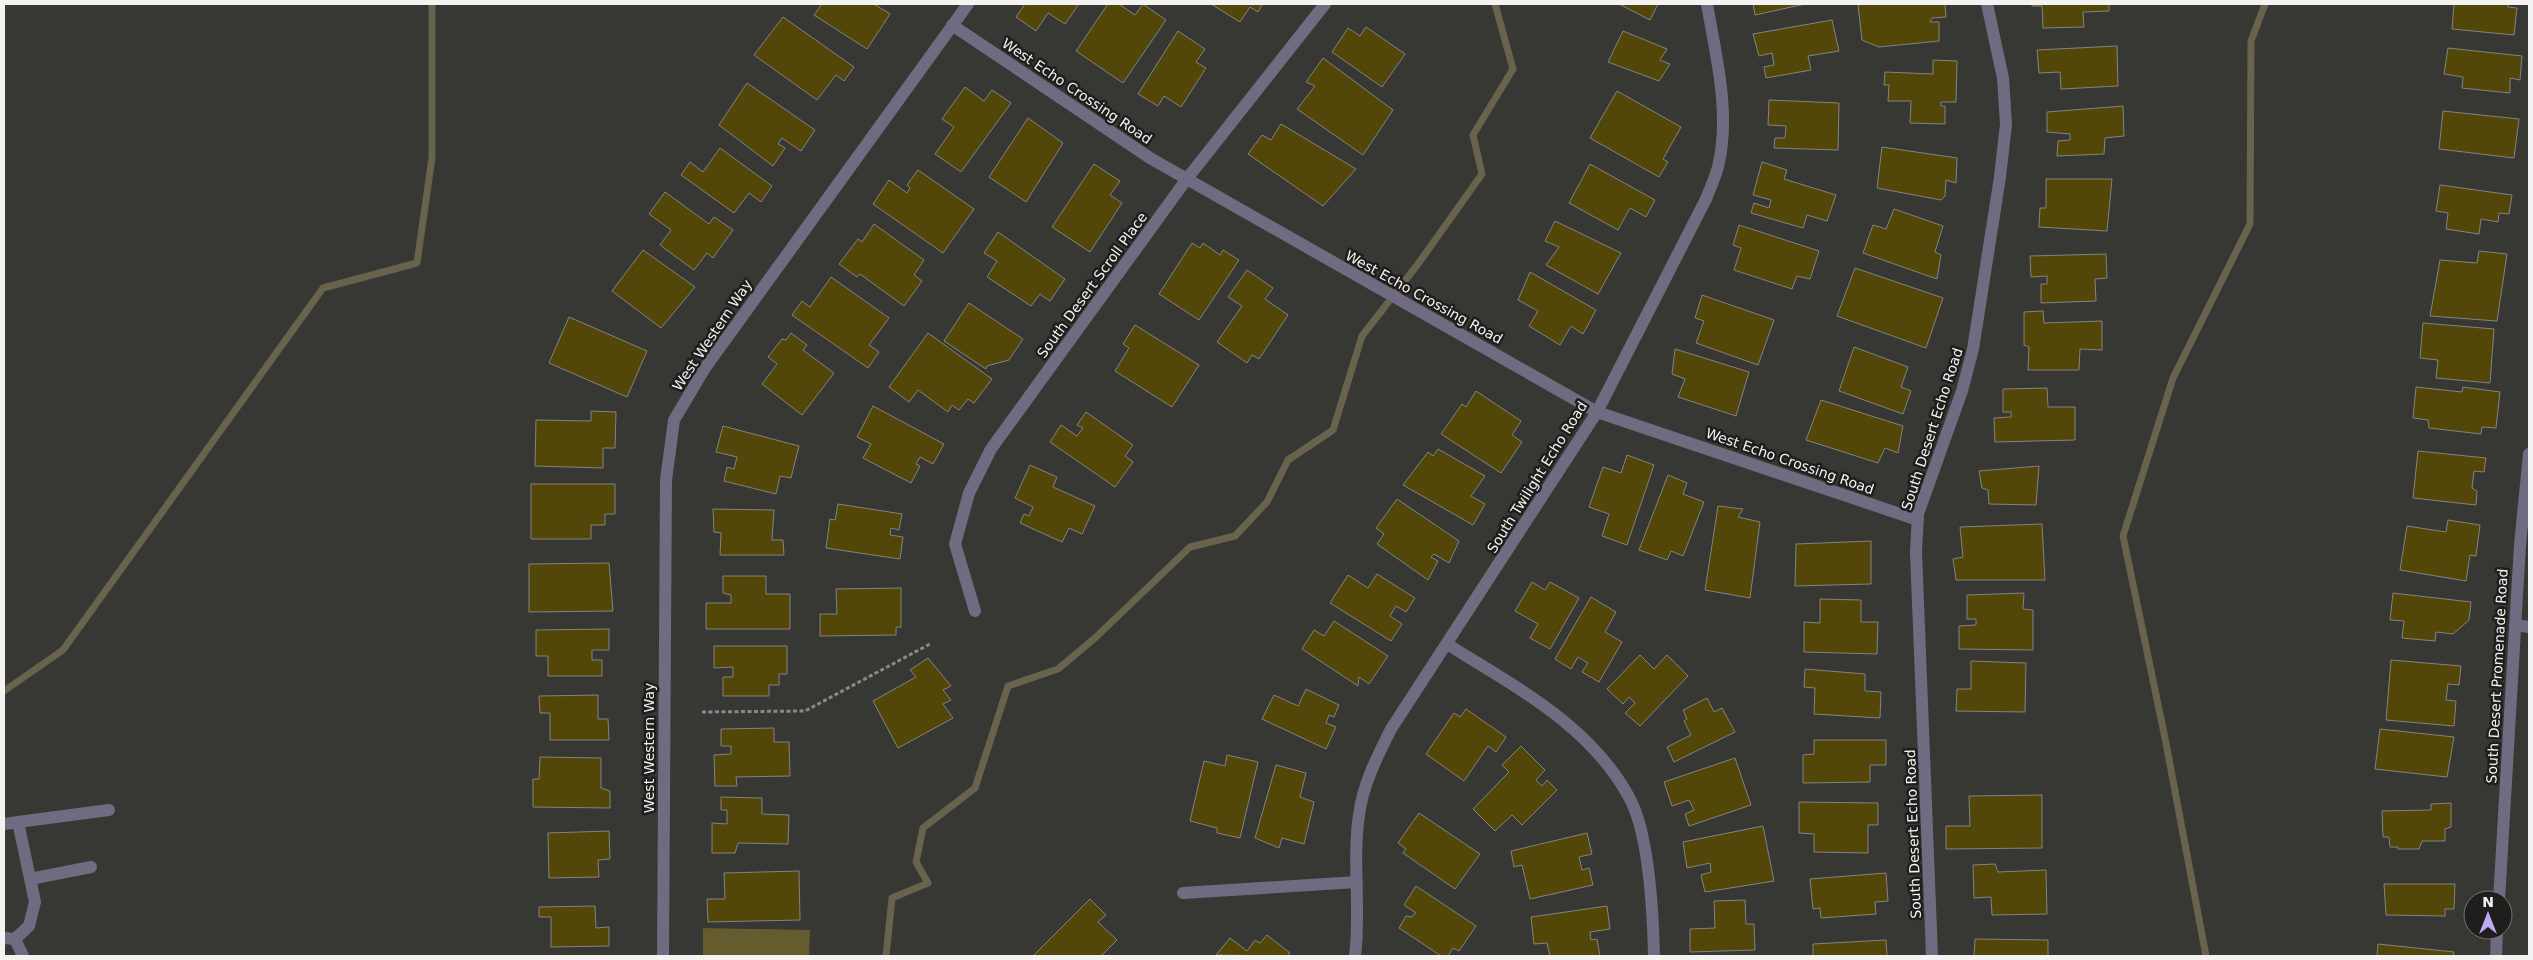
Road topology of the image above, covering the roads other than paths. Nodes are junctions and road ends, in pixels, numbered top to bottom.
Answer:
1 (968, 4) edge
2 (1325, 4) edge
3 (1707, 4) edge
4 (1987, 4) edge
5 (952, 25) junction
6 (1186, 180) junction
7 (1597, 412) junction
8 (2529, 454) edge
9 (1918, 520) junction
10 (975, 611) dead end
11 (2515, 625) junction
12 (2529, 627) edge
13 (1447, 644) junction
14 (109, 810) dead end
15 (18, 822) junction
16 (4, 824) edge
17 (91, 867) dead end
18 (30, 879) junction
19 (1357, 882) junction
20 (2500, 890) edge
21 (1182, 893) dead end
22 (9, 939) edge
23 (2497, 940) edge
24 (23, 956) edge
25 (663, 956) edge
26 (1355, 956) edge
27 (1654, 956) edge
28 (1932, 956) edge
29 (2496, 956) edge

1 - 5 street, West Western Way
2 - 6 street, South Desert Scroll Place
3 - 7 street, South Twilight Echo Road
4 - 9 street, South Desert Echo Road
5 - 6 street, West Echo Crossing Road
5 - 25 street, West Western Way
6 - 7 street, West Echo Crossing Road
6 - 10 street, South Desert Scroll Place
7 - 9 street, West Echo Crossing Road
7 - 13 street, South Twilight Echo Road
8 - 11 street, South Desert Promenade Road
9 - 28 street, South Desert Echo Road
11 - 12 street
11 - 20 street, South Desert Promenade Road
13 - 19 street, South Twilight Echo Road
13 - 27 street
14 - 15 street
15 - 16 street
15 - 18 street
17 - 18 street
18 - 22 street
19 - 21 street
19 - 26 street, South Twilight Echo Road
22 - 24 street
23 - 29 street

